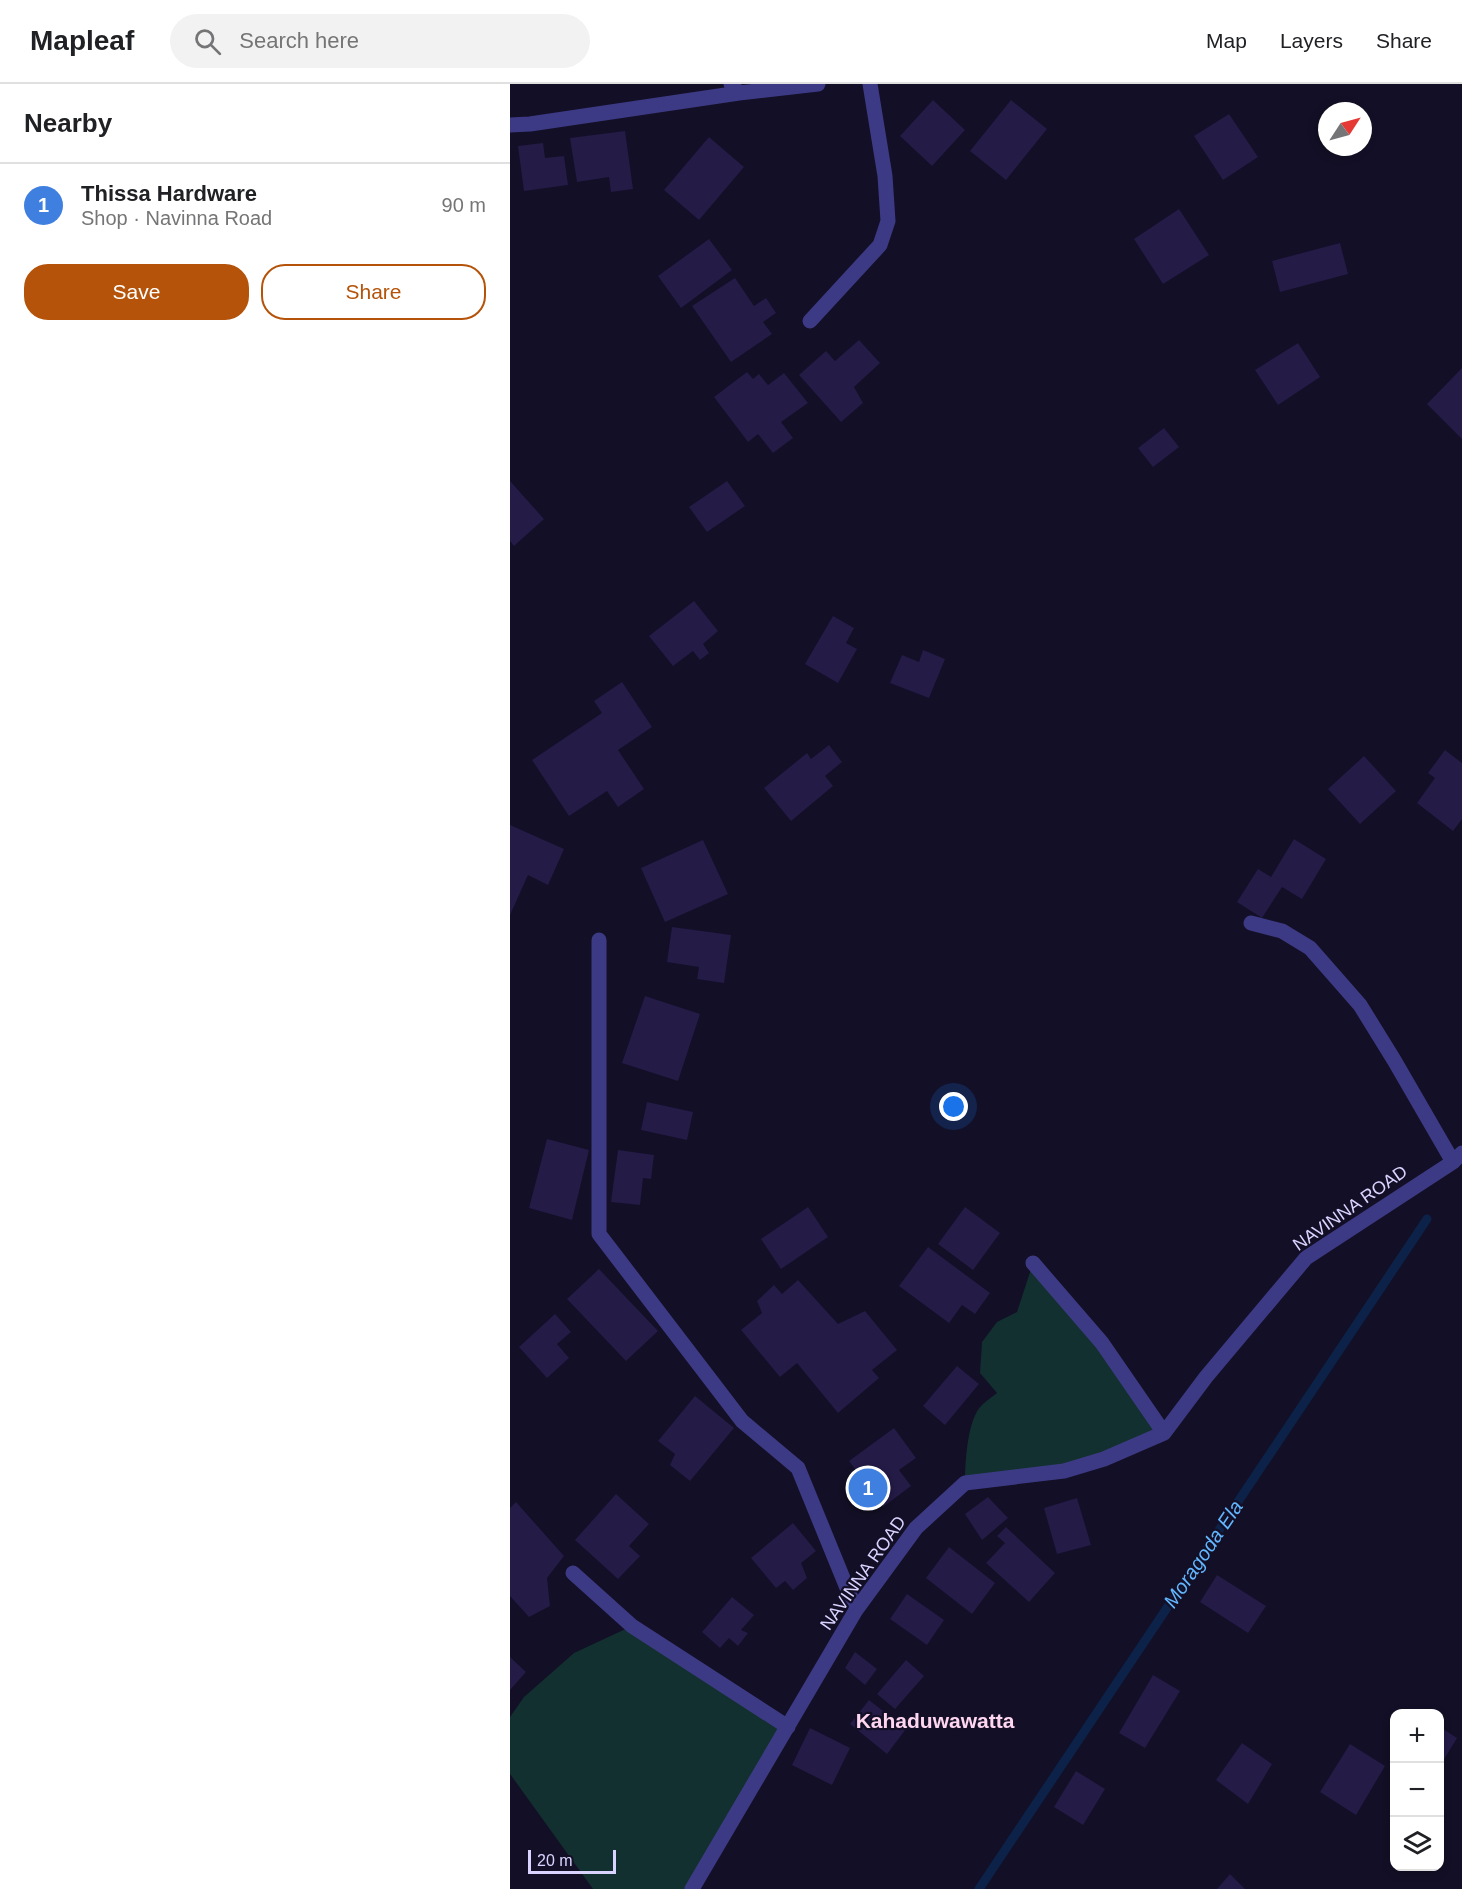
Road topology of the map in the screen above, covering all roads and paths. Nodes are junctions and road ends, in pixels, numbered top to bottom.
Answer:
1 (818, 84) edge
2 (870, 84) edge
3 (735, 89) edge
4 (510, 125) edge
5 (810, 321) dead end
6 (1251, 923) dead end
7 (599, 940) dead end
8 (1457, 1157) edge
9 (1032, 1263) dead end
10 (1164, 1433) junction
11 (573, 1573) dead end
12 (856, 1610) junction
13 (788, 1727) junction
14 (692, 1889) edge

1 - 3 street
2 - 5 street
3 - 4 street
6 - 8 street
7 - 12 street
8 - 10 street, NAVINNA ROAD
9 - 10 street
10 - 12 street, NAVINNA ROAD
11 - 13 street
12 - 13 street, NAVINNA ROAD
13 - 14 street, NAVINNA ROAD

